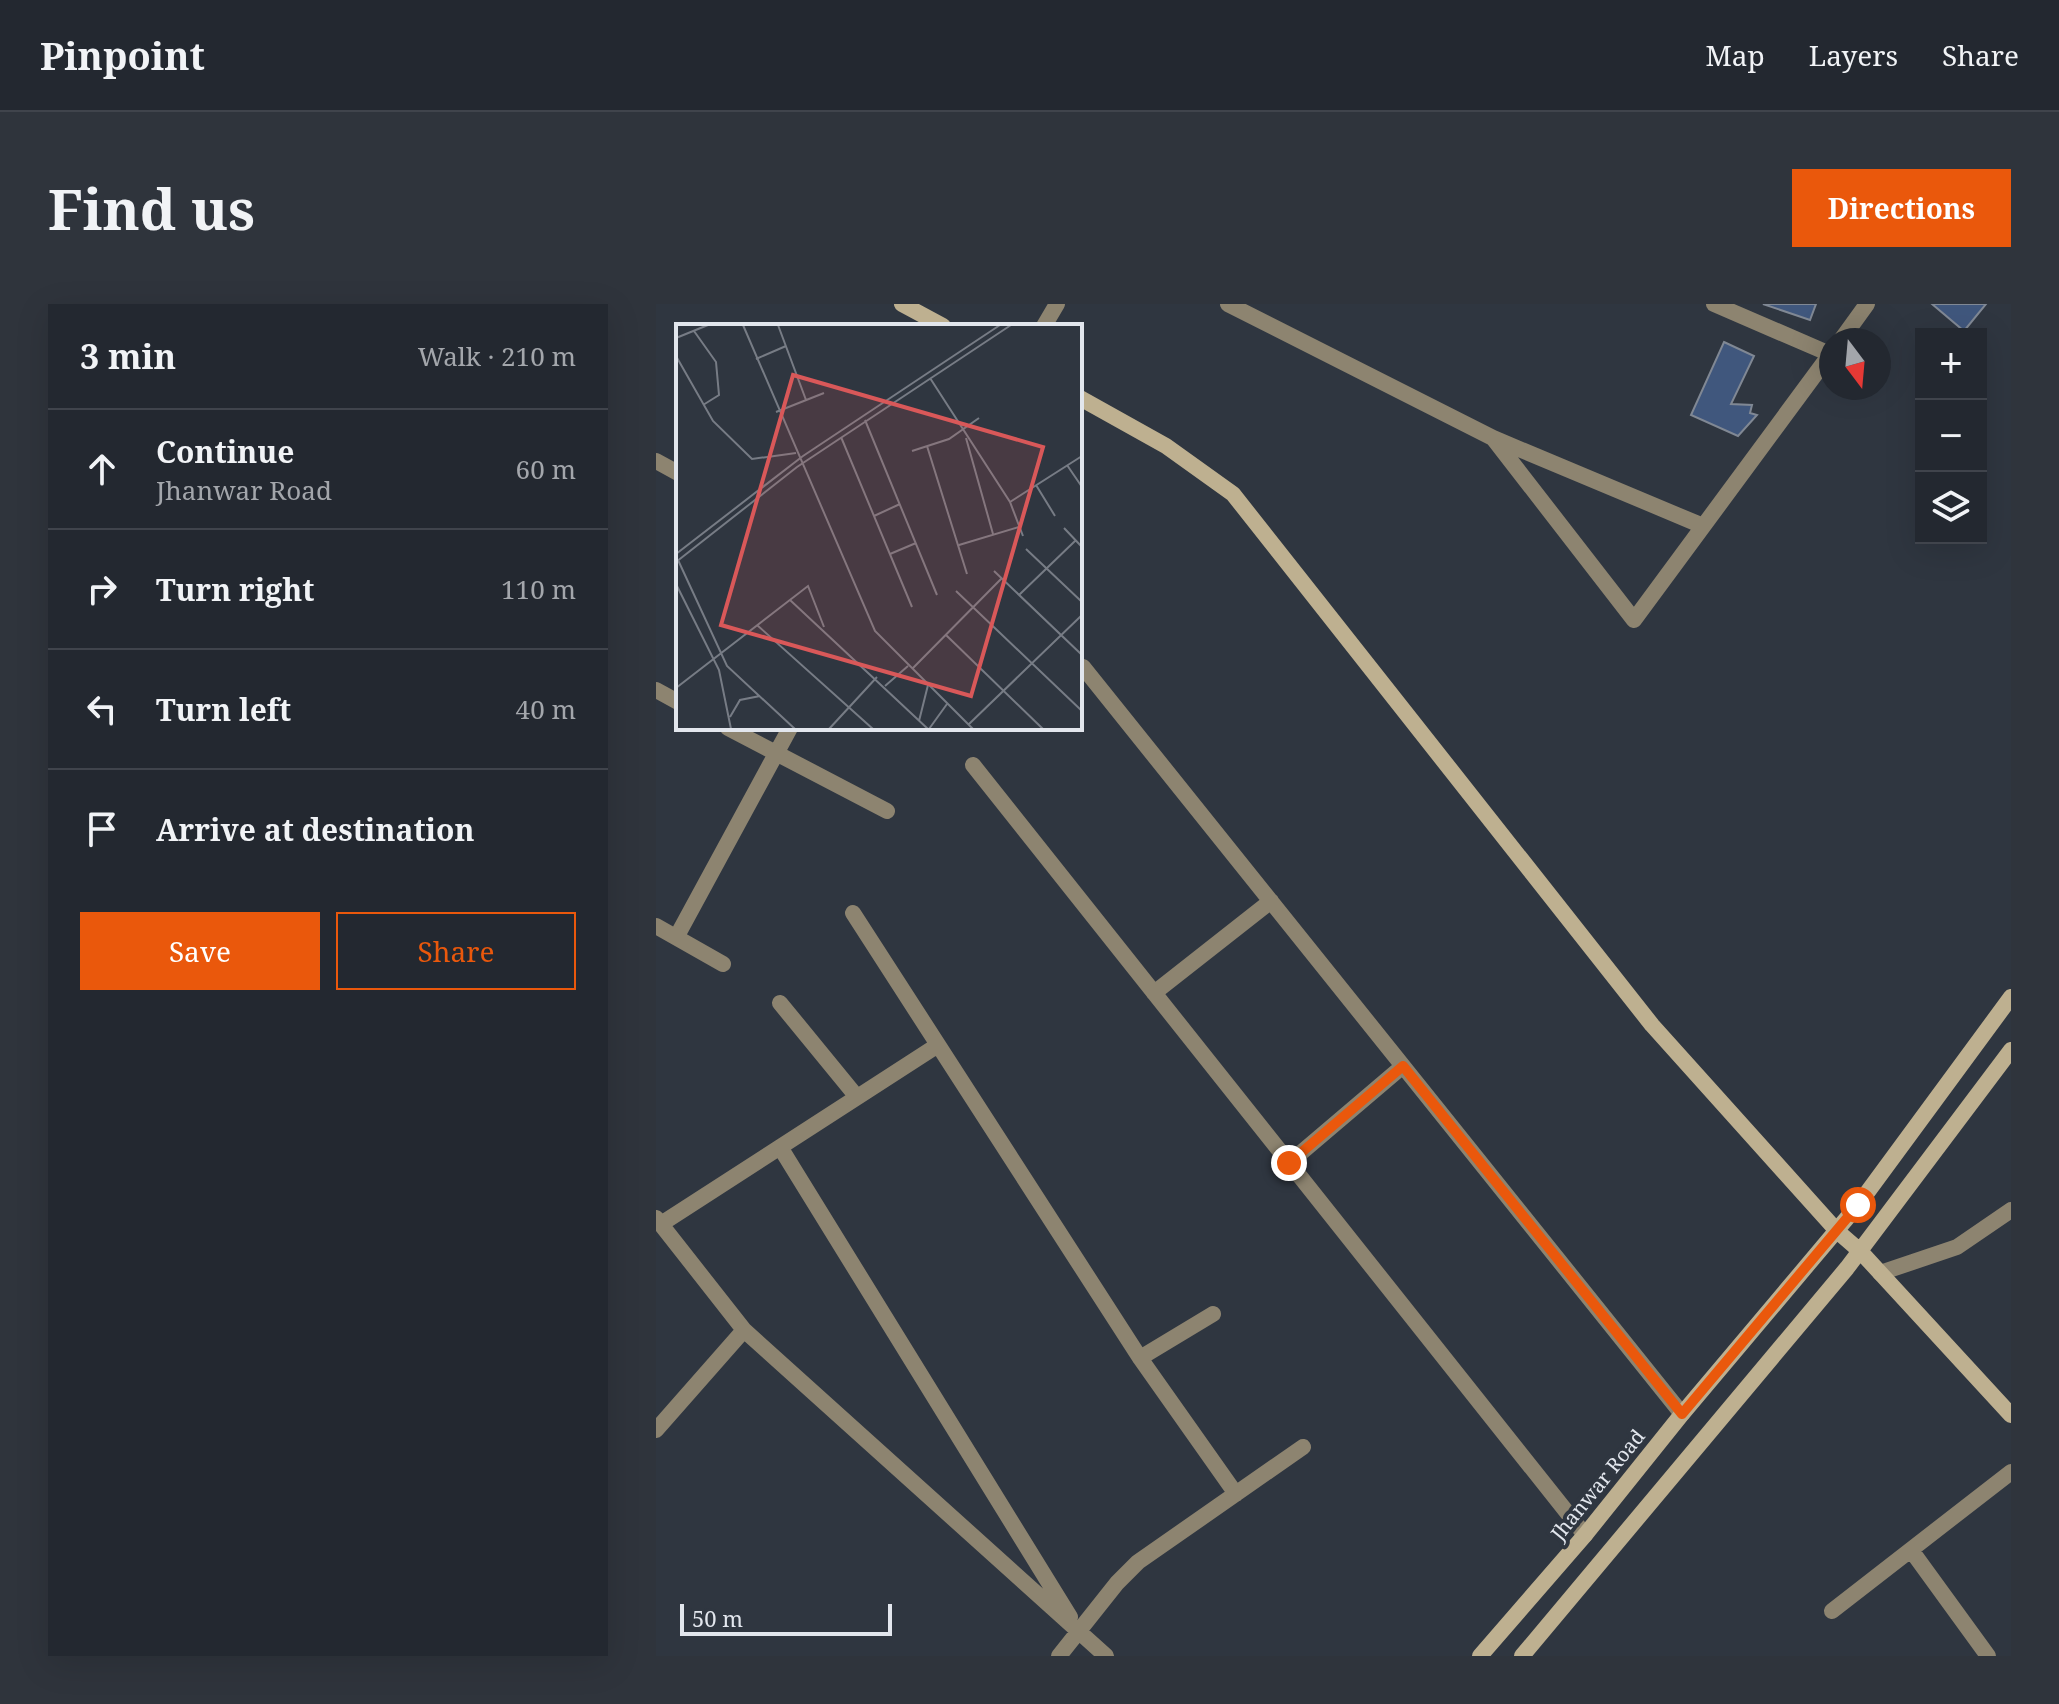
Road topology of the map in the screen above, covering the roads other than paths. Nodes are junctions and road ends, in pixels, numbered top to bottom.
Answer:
1 (902, 304) edge
2 (1057, 304) edge
3 (1228, 304) edge
4 (1714, 304) edge
5 (1867, 304) edge
6 (939, 324) edge
7 (1045, 324) edge
8 (1850, 328) edge
9 (1819, 349) edge
10 (1819, 370) edge
11 (1082, 399) edge
12 (1493, 438) junction
13 (656, 461) edge
14 (676, 472) edge
15 (1703, 526) junction
16 (1083, 667) dead end
17 (656, 690) edge
18 (676, 701) edge
19 (732, 730) edge
20 (789, 730) edge
21 (777, 753) junction
22 (973, 765) dead end
23 (887, 811) dead end
24 (1271, 901) junction
25 (853, 913) dead end
26 (656, 926) edge
27 (677, 936) junction
28 (723, 964) dead end
29 (1154, 993) junction
30 (2011, 997) edge
31 (780, 1003) dead end
32 (938, 1045) junction
33 (2011, 1050) edge
34 (1403, 1066) junction
35 (857, 1097) junction
36 (780, 1147) junction
37 (1289, 1163) junction
38 (2011, 1210) edge
39 (658, 1221) edge
40 (1837, 1231) junction
41 (1860, 1251) junction
42 (1880, 1273) junction
43 (1213, 1314) dead end
44 (744, 1330) junction
45 (1140, 1358) junction
46 (1682, 1414) junction
47 (2011, 1415) edge
48 (656, 1430) edge
49 (1303, 1447) dead end
50 (2011, 1472) edge
51 (1236, 1494) junction
52 (1585, 1535) junction
53 (1911, 1550) junction
54 (1832, 1611) dead end
55 (1079, 1632) junction
56 (1059, 1656) edge
57 (1106, 1656) edge
58 (1480, 1656) edge
59 (1522, 1656) edge
60 (1988, 1656) edge

1 - 6 street
2 - 7 street
3 - 12 street
4 - 9 street
5 - 8 street
10 - 15 street
11 - 40 street
12 - 15 street
12 - 15 street
13 - 14 street
16 - 24 street
17 - 18 street
19 - 21 street
20 - 21 street
21 - 23 street
21 - 27 street
22 - 29 street
24 - 29 street
24 - 34 street
25 - 32 street
26 - 27 street
27 - 28 street
29 - 37 street
30 - 40 street, Jhanwar Road
31 - 35 street
32 - 35 street
32 - 45 street
33 - 41 street
34 - 37 street
34 - 46 street
35 - 36 street
36 - 39 street
36 - 55 street
37 - 52 street
38 - 42 street
39 - 44 street
40 - 41 street
40 - 46 street, Jhanwar Road
41 - 42 street
41 - 59 street
42 - 47 street
43 - 45 street
44 - 48 street
44 - 55 street
45 - 51 street
46 - 52 street, Jhanwar Road
49 - 51 street
50 - 53 street
51 - 55 street
52 - 58 street, Jhanwar Road
53 - 54 street
53 - 60 street
55 - 56 street
55 - 57 street

